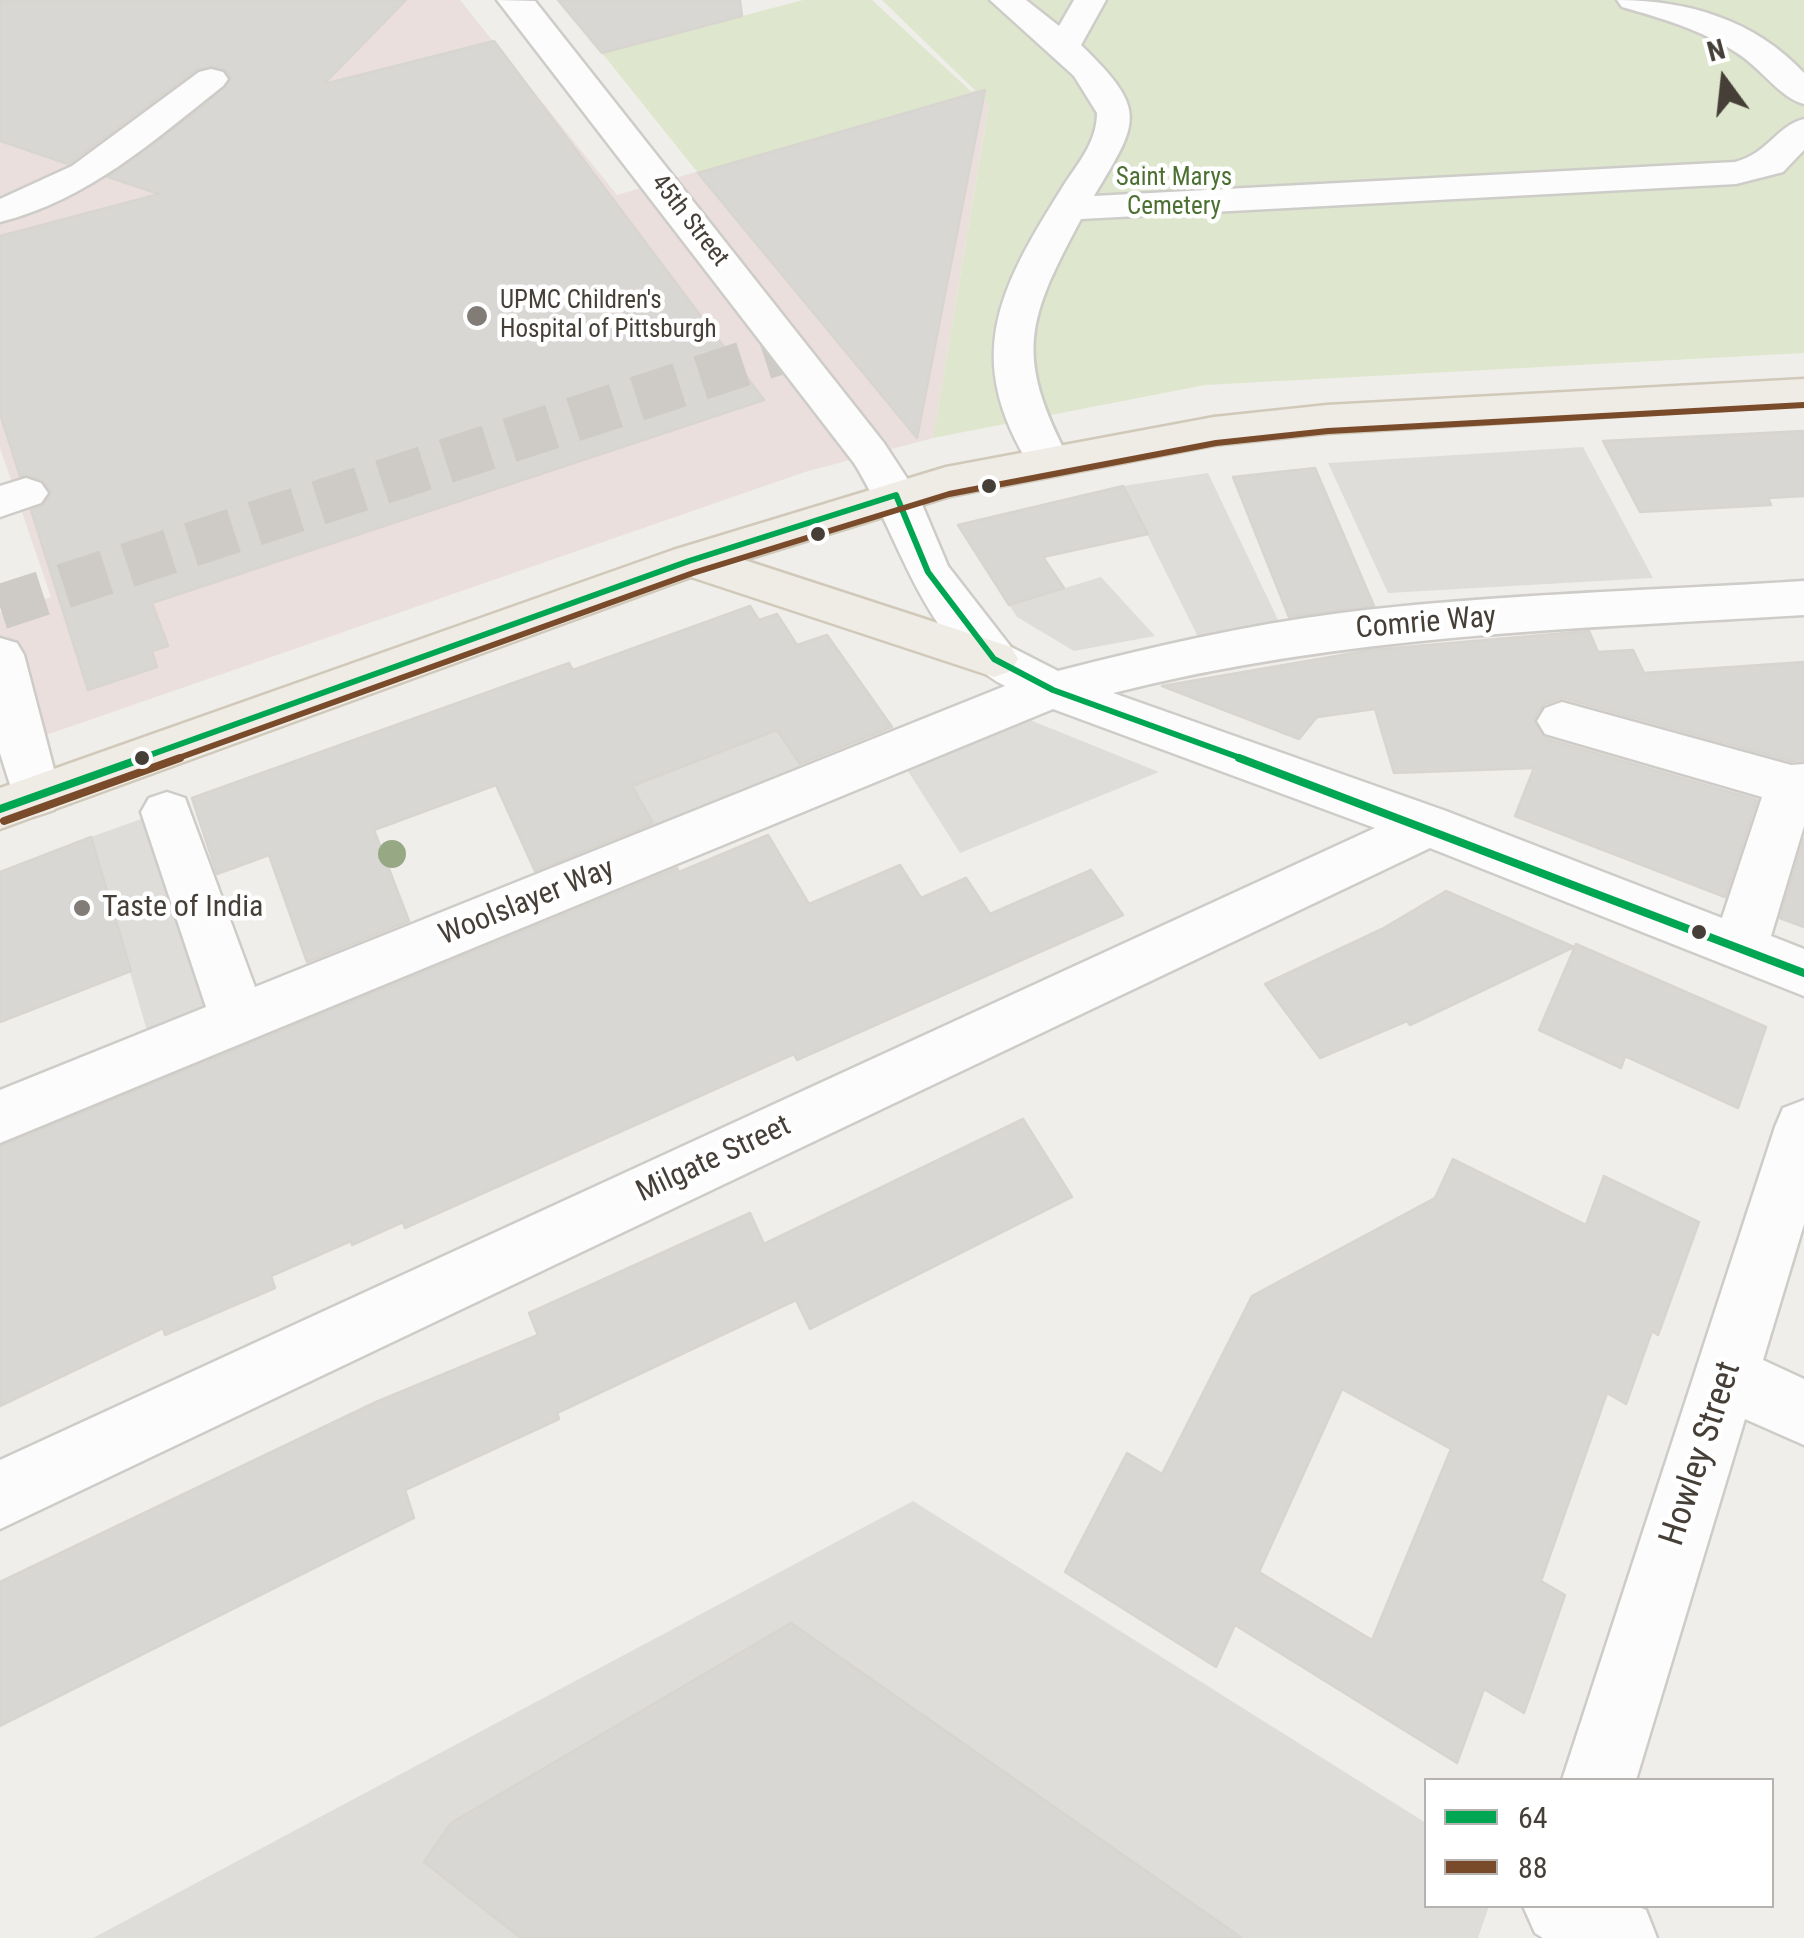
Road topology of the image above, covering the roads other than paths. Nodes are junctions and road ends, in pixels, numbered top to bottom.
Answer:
1 (513, 0) edge
2 (1006, 0) edge
3 (1632, 0) edge
4 (1098, 4) edge
5 (1064, 47) junction
6 (211, 80) dead end
7 (1804, 94) edge
8 (1804, 130) edge
9 (1071, 208) junction
10 (0, 210) edge
11 (1804, 392) edge
12 (1047, 459) junction
13 (896, 495) junction
14 (689, 561) junction
15 (1804, 598) edge
16 (0, 655) edge
17 (994, 659) junction
18 (1054, 690) junction
19 (1562, 721) dead end
20 (1798, 785) edge
21 (18, 803) edge
22 (167, 812) dead end
23 (1428, 826) junction
24 (1740, 947) junction
25 (1804, 973) edge
26 (239, 1022) junction
27 (0, 1118) edge
28 (1804, 1126) edge
29 (1727, 1377) junction
30 (1804, 1412) edge
31 (0, 1495) edge
32 (1600, 1778) edge
33 (1559, 1908) edge
34 (1564, 1908) edge
35 (1550, 1938) edge
36 (1618, 1938) edge

1 - 13 street, 45th Street
2 - 5 street
3 - 7 street
4 - 5 street
5 - 9 street
6 - 10 street
8 - 9 street
9 - 12 street
11 - 12 main road
12 - 13 main road
13 - 14 main road
13 - 17 street, 45th Street
14 - 17 main road
14 - 21 main road
15 - 18 street, Comrie Way
16 - 21 street
17 - 18 street
18 - 23 street
18 - 26 street, Woolslayer Way
19 - 20 street
20 - 24 street
22 - 26 street
23 - 24 street
23 - 31 street, Milgate Street
24 - 25 street
26 - 27 street, Woolslayer Way
28 - 29 street, Howley Street
29 - 30 street
29 - 32 street, Howley Street
33 - 35 street
34 - 36 street

